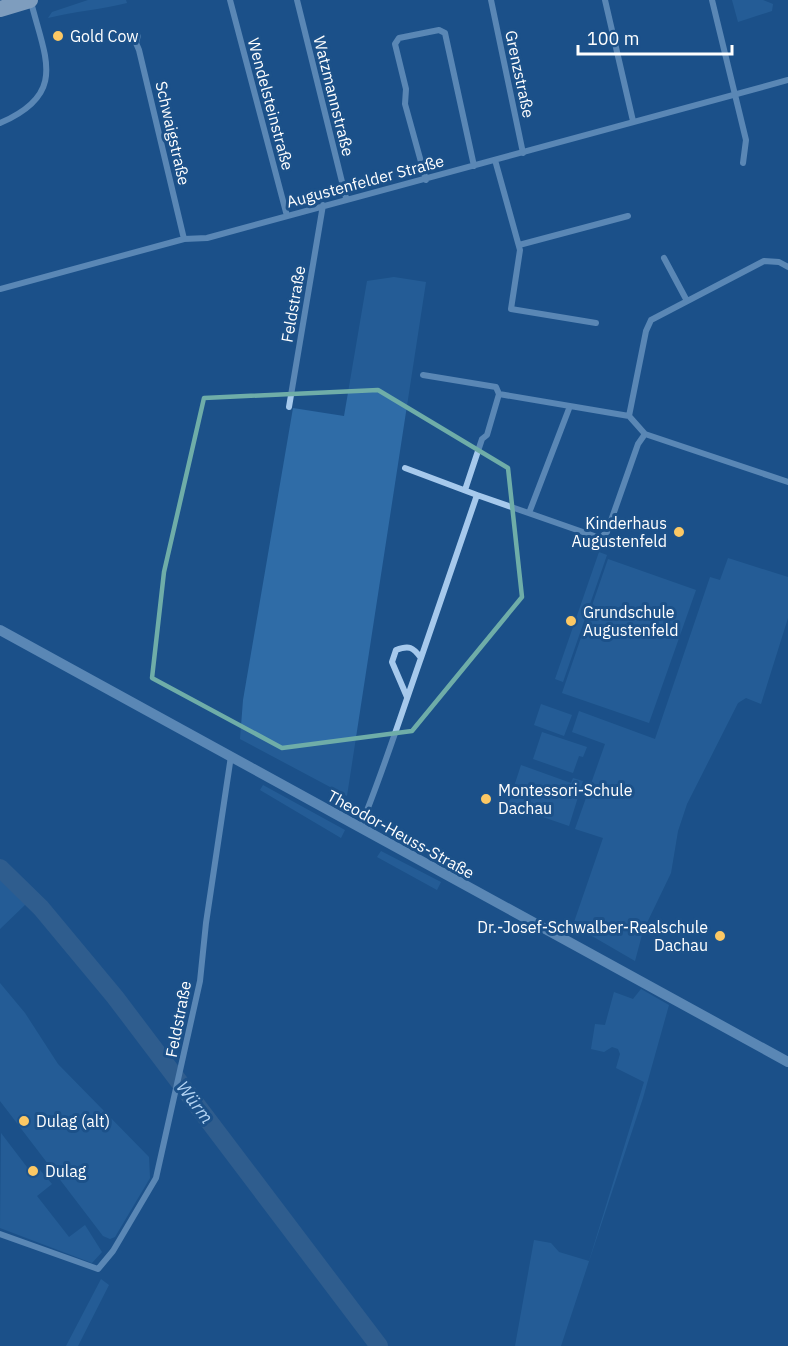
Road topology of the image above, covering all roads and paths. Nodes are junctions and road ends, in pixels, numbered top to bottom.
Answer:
1 (31, 0) edge
2 (230, 0) edge
3 (297, 0) edge
4 (491, 0) edge
5 (605, 0) edge
6 (712, 0) edge
7 (0, 9) edge
8 (138, 35) dead end
9 (788, 80) edge
10 (737, 94) junction
11 (633, 121) junction
12 (0, 123) edge
13 (523, 153) junction
14 (495, 160) junction
15 (743, 163) dead end
16 (474, 166) junction
17 (426, 180) junction
18 (346, 198) junction
19 (323, 205) junction
20 (287, 216) junction
21 (628, 216) dead end
22 (184, 239) junction
23 (519, 245) junction
24 (664, 258) dead end
25 (788, 267) edge
26 (0, 289) edge
27 (687, 301) junction
28 (596, 323) dead end
29 (423, 375) dead end
30 (499, 394) junction
31 (570, 406) junction
32 (289, 407) dead end
33 (629, 416) junction
34 (645, 434) junction
35 (405, 468) dead end
36 (788, 482) edge
37 (465, 490) junction
38 (477, 495) junction
39 (529, 513) junction
40 (0, 630) edge
41 (421, 658) junction
42 (408, 697) junction
43 (231, 756) junction
44 (360, 828) junction
45 (788, 1062) edge
46 (0, 1234) edge

1 - 7 highway
1 - 12 street
2 - 20 street, Wendelsteinstraße
3 - 18 street, Watzmannstraße
4 - 13 street, Grenzstraße
5 - 11 street
6 - 10 street
8 - 22 street, Schwaigstraße
9 - 10 street, Augustenfelder Straße
10 - 11 street, Augustenfelder Straße
10 - 15 street
11 - 13 street, Augustenfelder Straße
13 - 14 street, Augustenfelder Straße
14 - 16 street, Augustenfelder Straße
14 - 23 street
16 - 17 street, Augustenfelder Straße
16 - 17 street
17 - 18 street, Augustenfelder Straße
18 - 19 street, Augustenfelder Straße
19 - 20 street, Augustenfelder Straße
19 - 32 street, Feldstraße
20 - 22 street, Augustenfelder Straße
21 - 23 street
22 - 26 street, Augustenfelder Straße
23 - 28 street
24 - 27 street
25 - 27 street
27 - 33 street
29 - 30 street
30 - 31 street
30 - 37 street
31 - 33 street
31 - 39 street
33 - 34 street
34 - 36 street
34 - 39 street
35 - 37 street
37 - 38 street
38 - 39 street
38 - 41 street
40 - 43 street, Theodor-Heuss-Straße
41 - 42 street
41 - 42 street
42 - 44 street
43 - 44 street, Theodor-Heuss-Straße
43 - 46 street, Feldstraße
44 - 45 street, Theodor-Heuss-Straße

